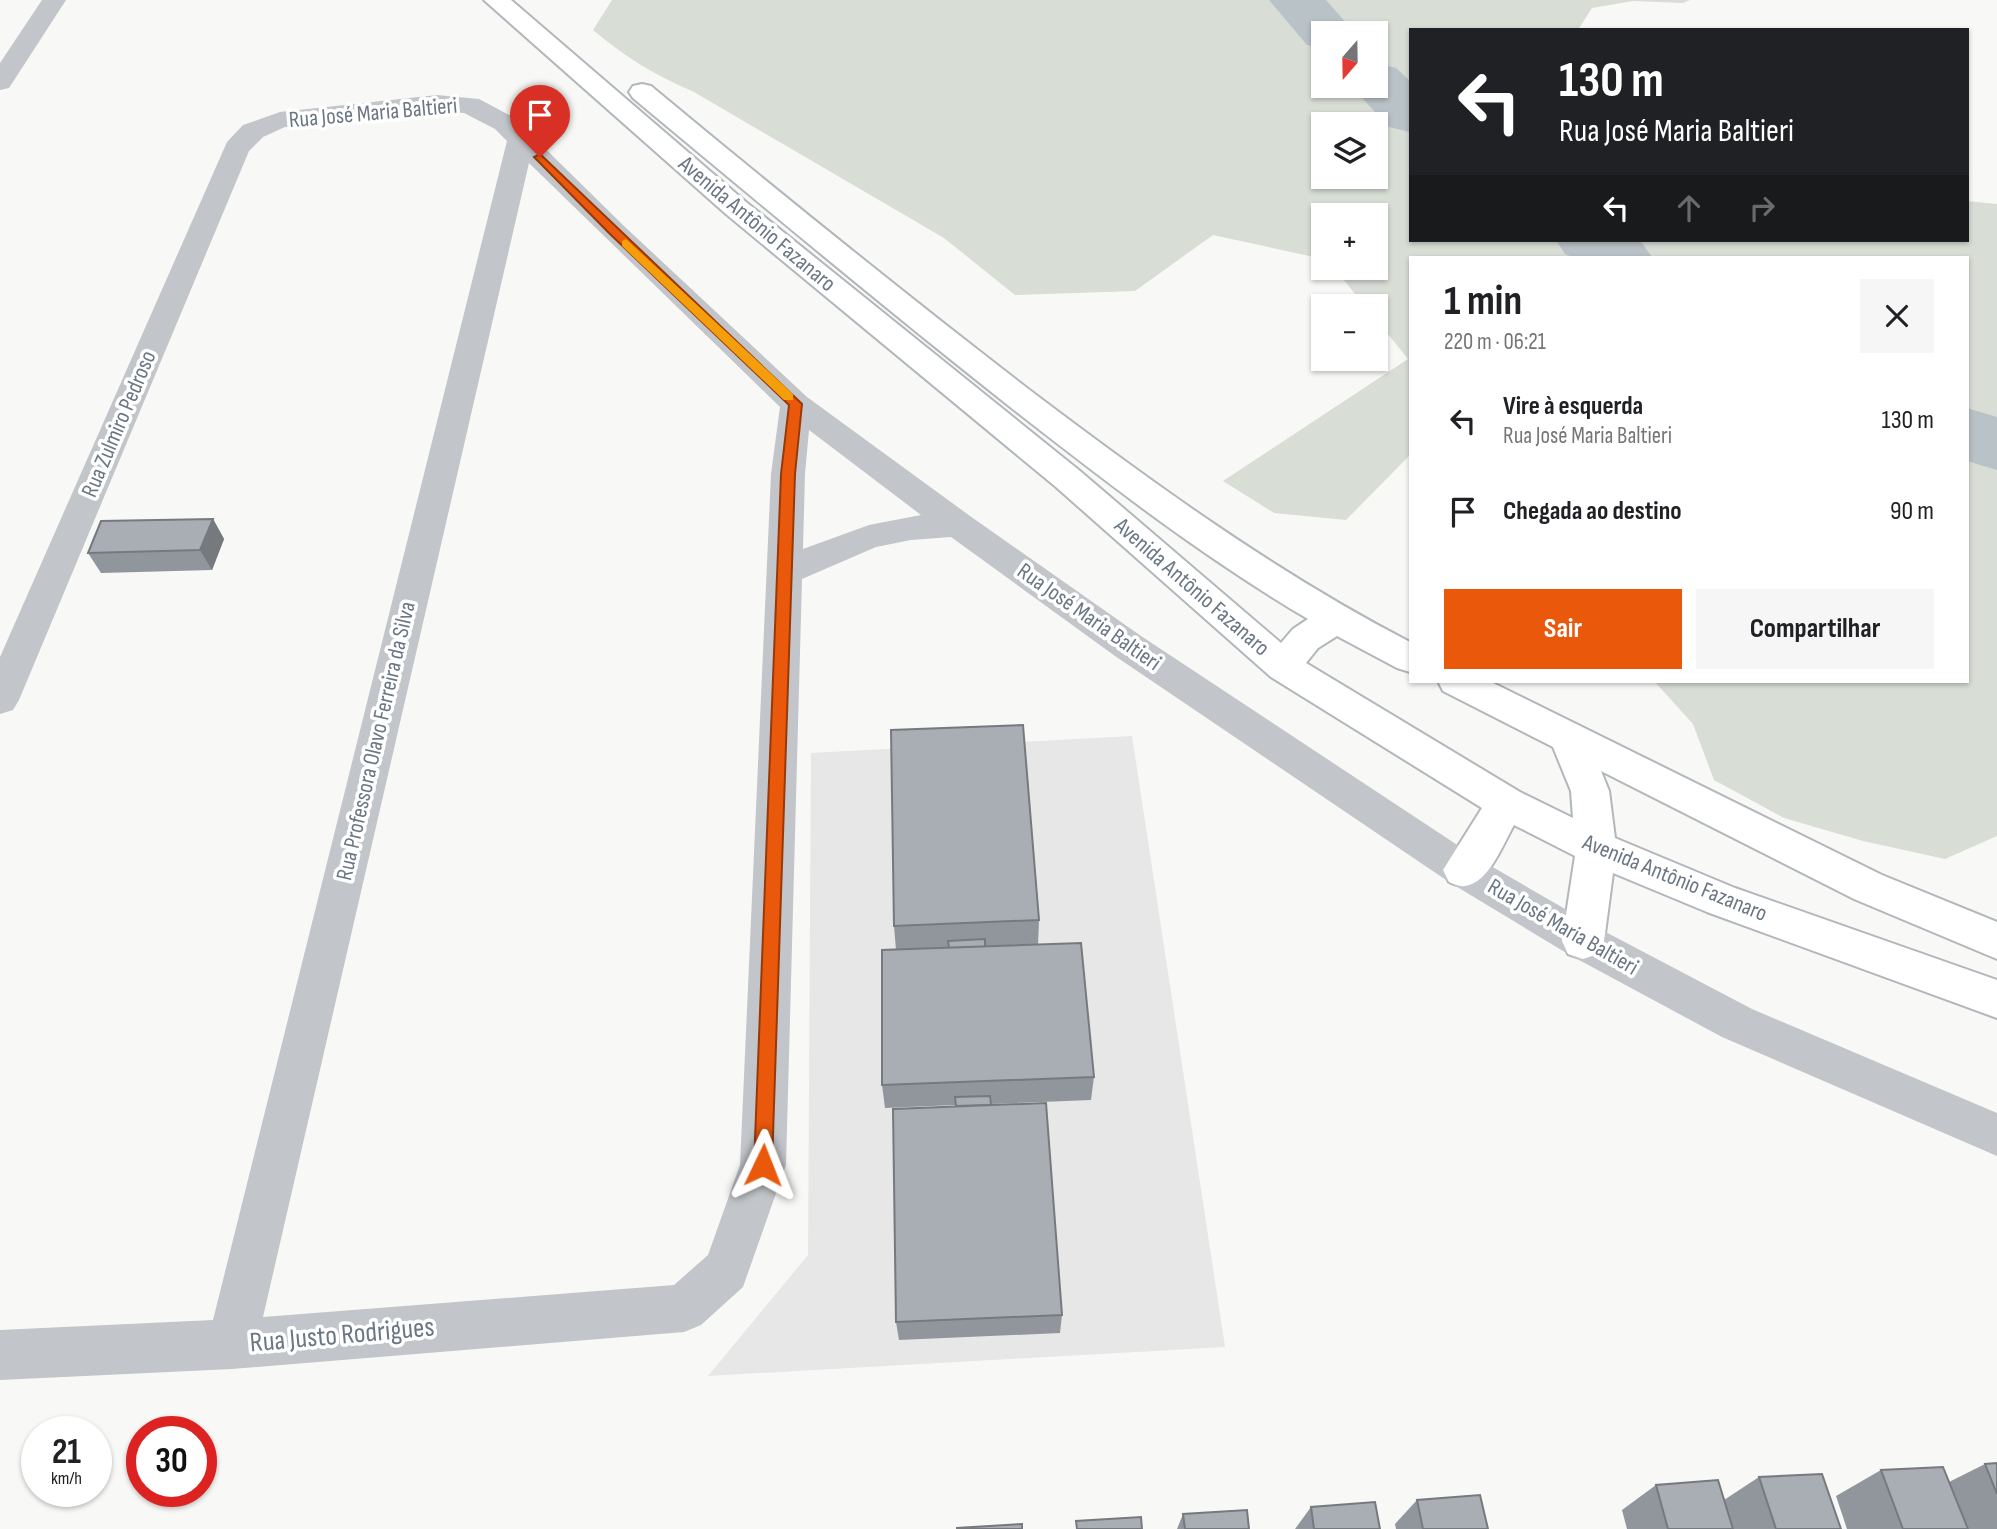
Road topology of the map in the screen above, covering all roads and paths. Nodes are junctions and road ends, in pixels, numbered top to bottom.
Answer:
1 (54, 0) edge
2 (82, 0) edge
3 (496, 0) edge
4 (530, 0) edge
5 (19, 57) junction
6 (0, 82) edge
7 (521, 138) junction
8 (237, 148) joint
9 (796, 404) junction
10 (958, 525) junction
11 (786, 572) junction
12 (1337, 622) junction
13 (1409, 658) edge
14 (1284, 667) junction
15 (1460, 683) edge
16 (0, 700) edge
17 (1568, 736) junction
18 (1506, 803) junction
19 (1595, 848) junction
20 (1463, 870) junction
21 (1583, 941) junction
22 (1997, 942) edge
23 (1997, 999) edge
24 (1997, 1135) edge
25 (232, 1344) junction
26 (0, 1355) edge

1 - 5 street
2 - 5 street
3 - 14 main road, Avenida Antônio Fazanaro
4 - 12 main road, Avenida Antônio Fazanaro
5 - 6 street
7 - 8 street, Rua José Maria Baltieri
7 - 9 street, Rua José Maria Baltieri
7 - 25 street, Rua Professora Olavo Ferreira da Silva
8 - 16 street, Rua Zulmiro Pedroso
9 - 10 street, Rua José Maria Baltieri
9 - 11 street
10 - 11 street
10 - 20 street, Rua José Maria Baltieri
11 - 25 street, Rua Justo Rodrigues
12 - 13 main road, Avenida Antônio Fazanaro
12 - 14 main road
14 - 18 main road, Avenida Antônio Fazanaro
15 - 17 main road
17 - 19 main road
17 - 22 main road
18 - 19 main road, Avenida Antônio Fazanaro
18 - 20 main road
19 - 21 main road
19 - 23 main road, Avenida Antônio Fazanaro
20 - 21 street, Rua José Maria Baltieri
21 - 24 street, Rua José Maria Baltieri
25 - 26 street, Rua Justo Rodrigues

